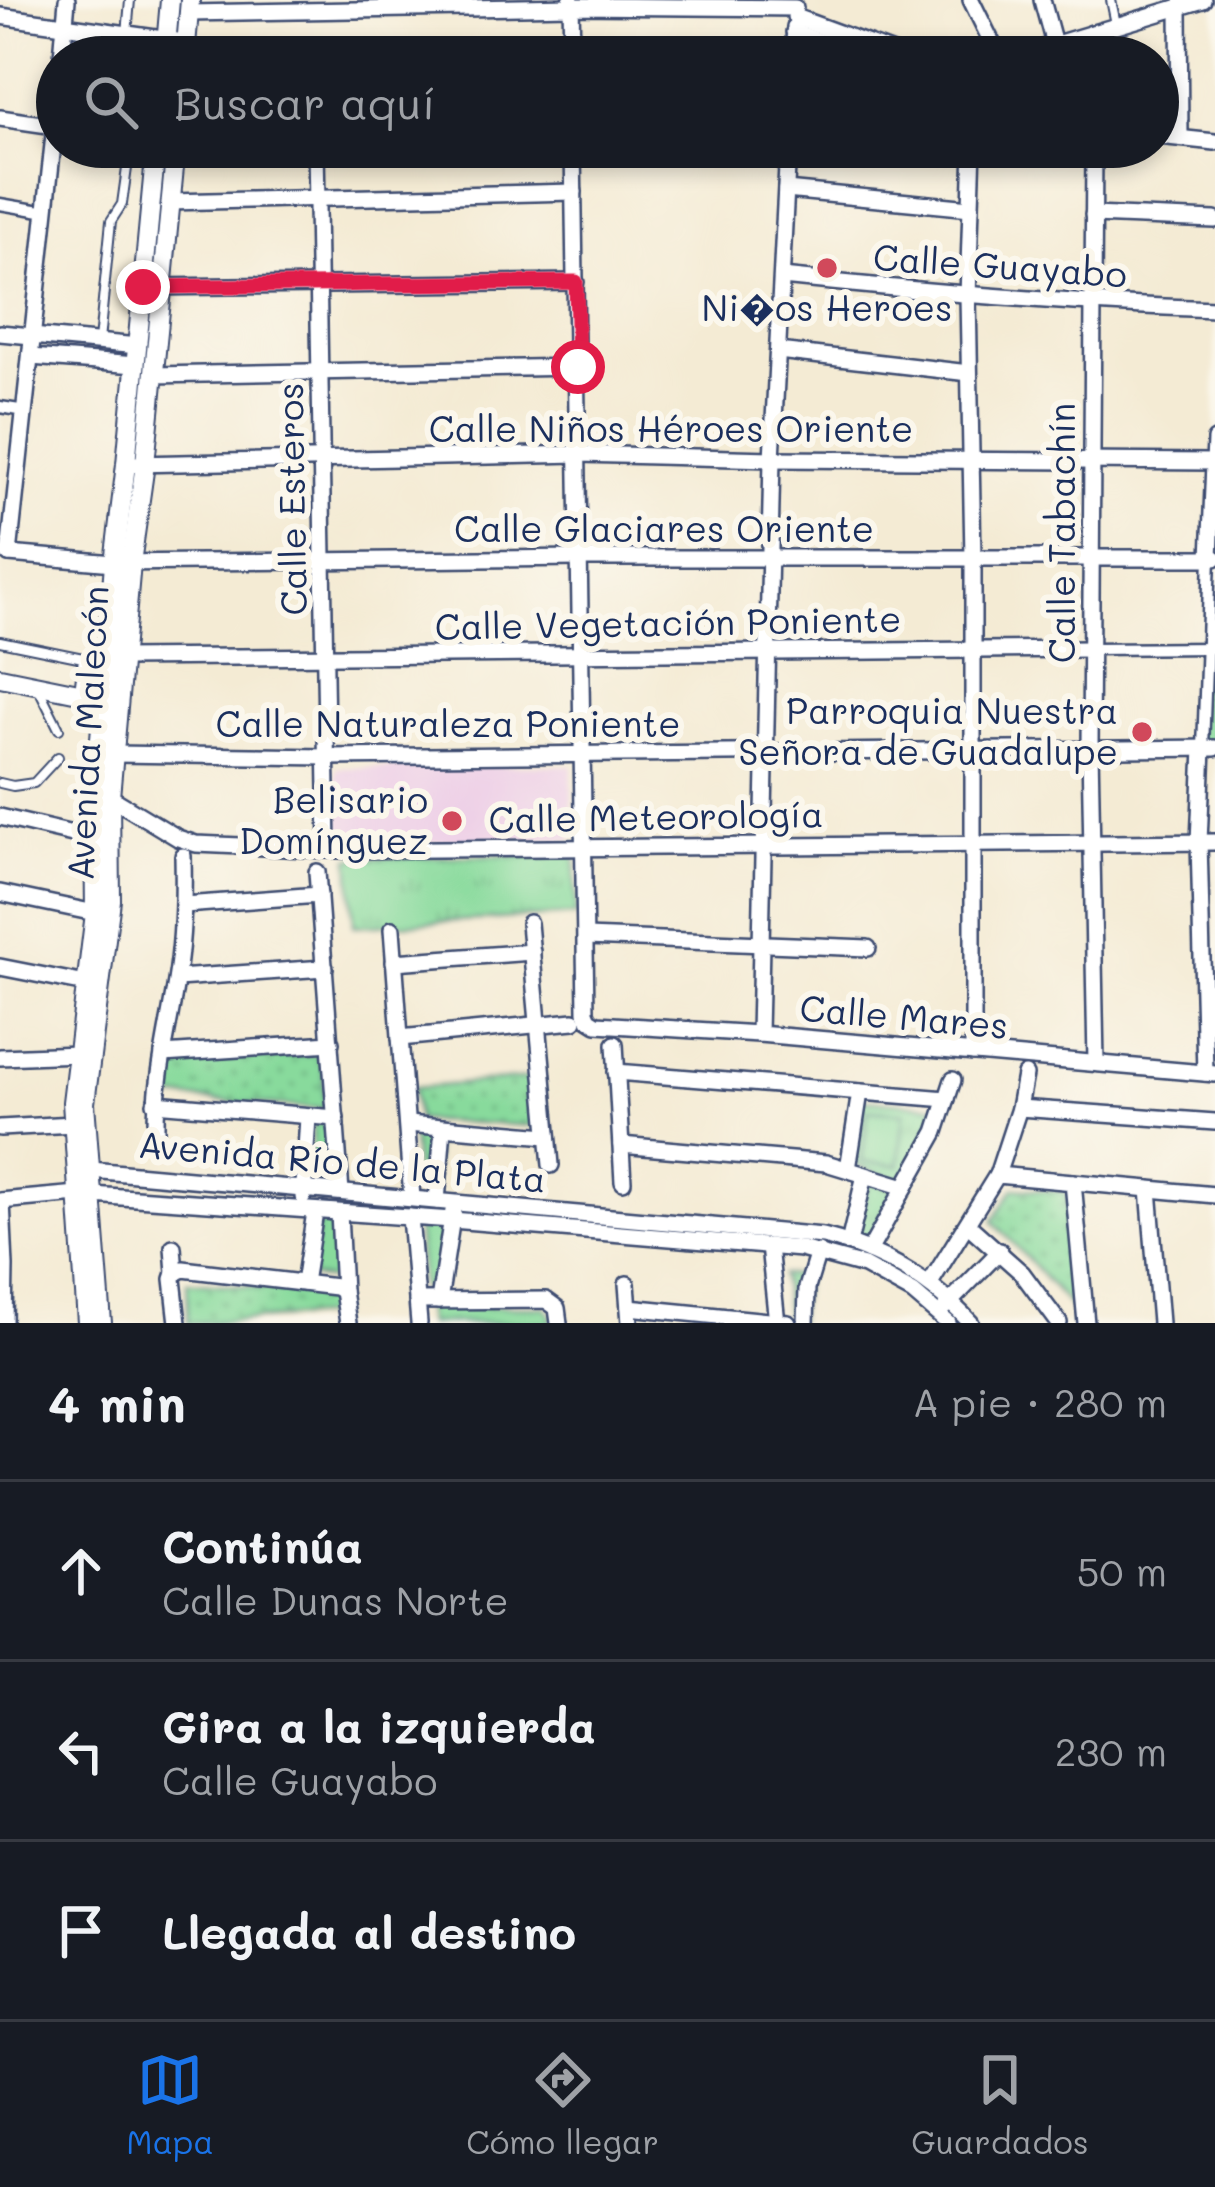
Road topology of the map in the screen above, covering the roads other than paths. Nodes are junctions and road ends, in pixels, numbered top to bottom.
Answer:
1 (67, 0) edge
2 (130, 0) edge
3 (170, 0) edge
4 (971, 0) edge
5 (1042, 0) edge
6 (1111, 0) edge
7 (1192, 2) edge
8 (571, 3) edge
9 (190, 6) edge
10 (795, 14) edge
11 (0, 16) edge
12 (65, 26) junction
13 (1116, 26) junction
14 (1092, 33) junction
15 (127, 34) junction
16 (64, 36) edge
17 (134, 36) edge
18 (174, 36) edge
19 (180, 36) edge
20 (572, 36) edge
21 (829, 36) edge
22 (851, 36) edge
23 (989, 36) edge
24 (1052, 36) edge
25 (1082, 36) edge
26 (1092, 36) edge
27 (0, 118) edge
28 (36, 123) edge
29 (1180, 138) joint
30 (1215, 142) edge
31 (51, 168) edge
32 (127, 168) edge
33 (156, 168) edge
34 (174, 168) edge
35 (316, 168) edge
36 (574, 168) edge
37 (787, 168) edge
38 (972, 168) edge
39 (1094, 168) edge
40 (786, 190) junction
41 (574, 192) junction
42 (317, 199) junction
43 (170, 202) junction
44 (0, 204) edge
45 (971, 208) junction
46 (46, 212) junction
47 (1093, 215) junction
48 (1215, 220) edge
49 (782, 278) junction
50 (576, 282) junction
51 (318, 286) junction
52 (153, 287) junction
53 (968, 296) junction
54 (1093, 305) junction
55 (1215, 309) edge
56 (0, 333) edge
57 (34, 338) junction
58 (99, 343) junction
59 (778, 351) junction
60 (32, 358) junction
61 (142, 362) junction
62 (578, 367) junction
63 (320, 371) junction
64 (969, 373) junction
65 (0, 407) edge
66 (26, 411) junction
67 (1215, 440) edge
68 (579, 454) junction
69 (772, 459) junction
70 (321, 460) junction
71 (971, 460) junction
72 (1092, 461) junction
73 (1215, 462) edge
74 (135, 464) junction
75 (8, 496) edge
76 (5, 558) edge
77 (581, 558) junction
78 (770, 558) junction
79 (973, 558) junction
80 (1092, 558) junction
81 (1213, 558) edge
82 (323, 561) junction
83 (122, 563) junction
84 (0, 641) edge
85 (1211, 648) edge
86 (1091, 649) junction
87 (973, 650) junction
88 (767, 652) junction
89 (582, 654) junction
90 (325, 656) junction
91 (122, 658) junction
92 (0, 677) edge
93 (38, 685) junction
94 (79, 694) junction
95 (111, 700) junction
96 (59, 729) dead end
97 (1090, 748) junction
98 (1209, 748) edge
99 (973, 750) junction
100 (765, 752) junction
101 (114, 754) junction
102 (584, 754) junction
103 (58, 757) dead end
104 (327, 758) junction
105 (0, 783) edge
106 (110, 797) junction
107 (0, 817) edge
108 (94, 839) junction
109 (1207, 842) edge
110 (1092, 843) junction
111 (973, 844) junction
112 (763, 846) junction
113 (586, 848) junction
114 (328, 850) junction
115 (182, 856) dead end
116 (317, 872) dead end
117 (0, 893) edge
118 (319, 895) junction
119 (184, 905) junction
120 (95, 913) junction
121 (529, 923) dead end
122 (392, 929) dead end
123 (586, 938) junction
124 (760, 945) junction
125 (868, 948) dead end
126 (532, 952) junction
127 (1208, 960) edge
128 (394, 962) junction
129 (0, 967) edge
130 (325, 968) junction
131 (177, 979) junction
132 (86, 984) junction
133 (581, 1020) junction
134 (538, 1024) junction
135 (759, 1034) junction
136 (400, 1038) junction
137 (331, 1043) junction
138 (615, 1044) dead end
139 (973, 1053) junction
140 (78, 1054) junction
141 (163, 1054) junction
142 (0, 1058) edge
143 (1096, 1064) junction
144 (616, 1072) junction
145 (1210, 1073) edge
146 (1025, 1075) dead end
147 (953, 1080) dead end
148 (860, 1092) junction
149 (946, 1100) junction
150 (155, 1103) junction
151 (1019, 1108) junction
152 (308, 1117) junction
153 (336, 1118) junction
154 (1215, 1122) edge
155 (74, 1124) junction
156 (406, 1124) junction
157 (0, 1128) edge
158 (442, 1128) junction
159 (156, 1133) dead end
160 (548, 1136) junction
161 (621, 1145) junction
162 (551, 1165) dead end
163 (84, 1169) junction
164 (848, 1169) junction
165 (866, 1175) junction
166 (997, 1175) junction
167 (623, 1182) dead end
168 (1072, 1182) junction
169 (905, 1187) junction
170 (1149, 1189) junction
171 (304, 1190) junction
172 (341, 1192) junction
173 (86, 1195) junction
174 (1215, 1195) edge
175 (412, 1198) junction
176 (1, 1201) edge
177 (448, 1208) junction
178 (309, 1212) junction
179 (339, 1214) junction
180 (410, 1217) junction
181 (601, 1224) junction
182 (968, 1225) junction
183 (769, 1246) junction
184 (173, 1247) dead end
185 (835, 1248) junction
186 (869, 1251) junction
187 (1000, 1251) junction
188 (885, 1268) junction
189 (175, 1273) junction
190 (304, 1283) junction
191 (627, 1284) dead end
192 (929, 1285) junction
193 (343, 1291) junction
194 (439, 1300) junction
195 (417, 1301) junction
196 (946, 1312) edge
197 (629, 1315) edge
198 (700, 1318) edge
199 (777, 1322) edge
200 (4, 1323) edge
201 (87, 1323) edge
202 (102, 1323) edge
203 (178, 1323) edge
204 (348, 1323) edge
205 (419, 1323) edge
206 (560, 1323) edge
207 (788, 1323) edge
208 (806, 1323) edge
209 (971, 1323) edge
210 (1059, 1323) edge
211 (1085, 1323) edge
212 (1160, 1323) edge

1 - 12 street
2 - 15 lane
3 - 18 street
4 - 23 street
5 - 24 street
6 - 13 lane
7 - 13 street
7 - 29 street
8 - 9 street
8 - 10 street
8 - 20 street
9 - 19 street
10 - 21 street
10 - 22 street
11 - 12 street
12 - 15 street
12 - 16 street
13 - 14 street
14 - 25 street
14 - 26 street
15 - 17 street
27 - 28 street
29 - 30 street
31 - 46 street
32 - 58 lane
33 - 52 street, Avenida Malecón
34 - 43 street, Avenida Malecón
35 - 42 street, Calle Esteros
36 - 41 street
37 - 40 street
38 - 45 street
39 - 47 street, Calle Tabachín
40 - 45 street
40 - 49 street
41 - 42 street
41 - 50 street
42 - 43 street
42 - 51 street, Calle Esteros
43 - 52 street, Avenida Malecón
44 - 46 street
45 - 53 street
46 - 57 street
47 - 48 street
47 - 54 street, Calle Tabachín
49 - 53 street, Calle Guayabo
49 - 59 street
50 - 51 street
50 - 62 street
51 - 52 street
51 - 63 street, Calle Esteros
52 - 61 street, Avenida Malecón
52 - 61 street, Avenida Malecón
53 - 54 street, Calle Guayabo
53 - 64 street
54 - 55 street, Calle Guayabo
54 - 72 street, Calle Tabachín
56 - 57 street
57 - 58 street
57 - 60 street
58 - 61 street
59 - 64 street
59 - 69 street
60 - 61 street
60 - 66 street
61 - 63 street
61 - 74 street, Avenida Malecón
62 - 63 street
62 - 68 street
63 - 70 street, Calle Esteros
64 - 71 street
65 - 66 street
66 - 75 street
67 - 73 street
68 - 69 street, Calle Niños Héroes Oriente
68 - 70 street, Calle Niños Héroes Oriente
68 - 77 street
69 - 71 street, Calle Niños Héroes Oriente
69 - 78 street
70 - 74 street, Calle Niños Héroes Oriente
70 - 82 street, Calle Esteros
71 - 72 street, Calle Niños Héroes Oriente
71 - 79 street
72 - 73 street, Calle Niños Héroes Oriente
72 - 80 street, Calle Tabachín
73 - 81 street
74 - 83 street, Avenida Malecón
75 - 76 street
76 - 83 street, Calle Glaciares Oriente
77 - 78 street, Calle Glaciares Oriente
77 - 82 street, Calle Glaciares Oriente
77 - 89 street
78 - 79 street, Calle Glaciares Oriente
78 - 88 street
79 - 80 street, Calle Glaciares Oriente
79 - 87 street
80 - 81 street, Calle Glaciares Oriente
80 - 86 street, Calle Tabachín
81 - 85 street
82 - 83 street, Calle Glaciares Oriente
82 - 90 street, Calle Esteros
83 - 91 street, Avenida Malecón
83 - 95 street, Avenida Malecón
84 - 94 lane
85 - 86 street, Calle Vegetación Poniente
85 - 98 street
86 - 87 street, Calle Vegetación Poniente
86 - 97 street, Calle Tabachín
87 - 88 street, Calle Vegetación Poniente
87 - 99 street
88 - 89 street, Calle Vegetación Poniente
88 - 100 street
89 - 90 street, Calle Vegetación Poniente
89 - 102 street
90 - 91 street, Calle Vegetación Poniente
90 - 104 street, Calle Esteros
91 - 95 street, Avenida Malecón
92 - 93 street
93 - 94 street
93 - 96 lane
94 - 95 street
95 - 101 street, Avenida Malecón
95 - 108 street, Avenida Malecón
97 - 98 street, Calle Naturaleza Poniente
97 - 99 street, Calle Naturaleza Poniente
97 - 110 street, Calle Tabachín
98 - 109 street
99 - 100 street, Calle Naturaleza Poniente
99 - 111 street
100 - 102 street, Calle Naturaleza Poniente
100 - 112 street
101 - 104 street, Calle Naturaleza Poniente
101 - 106 street, Avenida Malecón
102 - 104 street, Calle Naturaleza Poniente
102 - 113 street
103 - 105 lane
104 - 114 street, Calle Esteros
106 - 114 street, Calle Meteorología
106 - 163 street, Avenida Malecón
107 - 108 street
108 - 120 street, Avenida Malecón
109 - 110 street, Calle Meteorología
109 - 127 street
110 - 111 street, Calle Meteorología
110 - 143 street, Calle Tabachín
111 - 112 street, Calle Meteorología
111 - 139 street
112 - 113 street, Calle Meteorología
112 - 124 street
113 - 114 street, Calle Meteorología
113 - 123 street
115 - 119 street
116 - 118 street
117 - 120 street
118 - 119 street
118 - 130 street
119 - 131 street
120 - 132 street, Avenida Malecón
121 - 126 street
122 - 128 street
123 - 124 street
123 - 133 street
124 - 125 street
124 - 135 street
126 - 128 street
126 - 134 street
127 - 145 street
128 - 136 street
129 - 132 street
130 - 131 street
130 - 137 street
131 - 141 street
132 - 140 street, Avenida Malecón
133 - 134 street, Calle Mares
133 - 135 street, Calle Mares
134 - 136 street, Calle Mares
134 - 160 street
135 - 139 street, Calle Mares
136 - 156 street
137 - 141 street
137 - 153 street
138 - 144 street
139 - 143 street, Calle Mares
140 - 142 street
140 - 155 street, Avenida Malecón
141 - 150 street
143 - 145 street, Calle Mares
144 - 148 street
144 - 161 street
146 - 151 street
147 - 149 street
148 - 149 street
148 - 164 street
149 - 169 street
150 - 152 street
150 - 159 street
151 - 154 street
151 - 166 street
152 - 153 street
152 - 171 street
153 - 172 street
155 - 157 street
155 - 163 street, Avenida Malecón
156 - 158 street
156 - 175 street
158 - 160 street
158 - 177 street
160 - 162 street
161 - 164 street
161 - 167 street
163 - 171 street, Avenida Río de la Plata
163 - 173 street, Avenida Malecón
164 - 165 street
165 - 169 street
165 - 185 street
166 - 168 street
166 - 182 street
168 - 170 street
168 - 211 street
169 - 186 street
170 - 174 street
170 - 212 street
171 - 172 street, Avenida Río de la Plata
171 - 178 street
172 - 175 street, Avenida Río de la Plata
173 - 176 street, Avenida Río de la Plata
173 - 178 street, Avenida Río de la Plata
173 - 201 street, Avenida Malecón
173 - 202 street, Avenida Malecón
175 - 177 street, Avenida Río de la Plata
176 - 200 street
177 - 180 street, Avenida Río de la Plata
177 - 181 street, Avenida Río de la Plata
177 - 194 street
178 - 179 street, Avenida Río de la Plata
178 - 190 street
179 - 180 street, Avenida Río de la Plata
179 - 193 street
180 - 195 street
181 - 183 street, Avenida Río de la Plata
181 - 185 street, Avenida Río de la Plata
182 - 187 street
182 - 192 street
183 - 185 street, Avenida Río de la Plata
183 - 199 street
184 - 189 street
185 - 186 street, Avenida Río de la Plata
185 - 188 street, Avenida Río de la Plata
185 - 208 street
186 - 188 street, Avenida Río de la Plata
187 - 196 street
187 - 210 street
188 - 192 street, Avenida Río de la Plata
188 - 196 street, Avenida Río de la Plata
189 - 190 street
189 - 203 street
190 - 193 street
191 - 197 street
192 - 196 street, Avenida Río de la Plata
193 - 204 street
194 - 195 street
194 - 206 street
195 - 205 street
196 - 209 street, Avenida Río de la Plata
197 - 198 street
198 - 199 street
199 - 207 street

